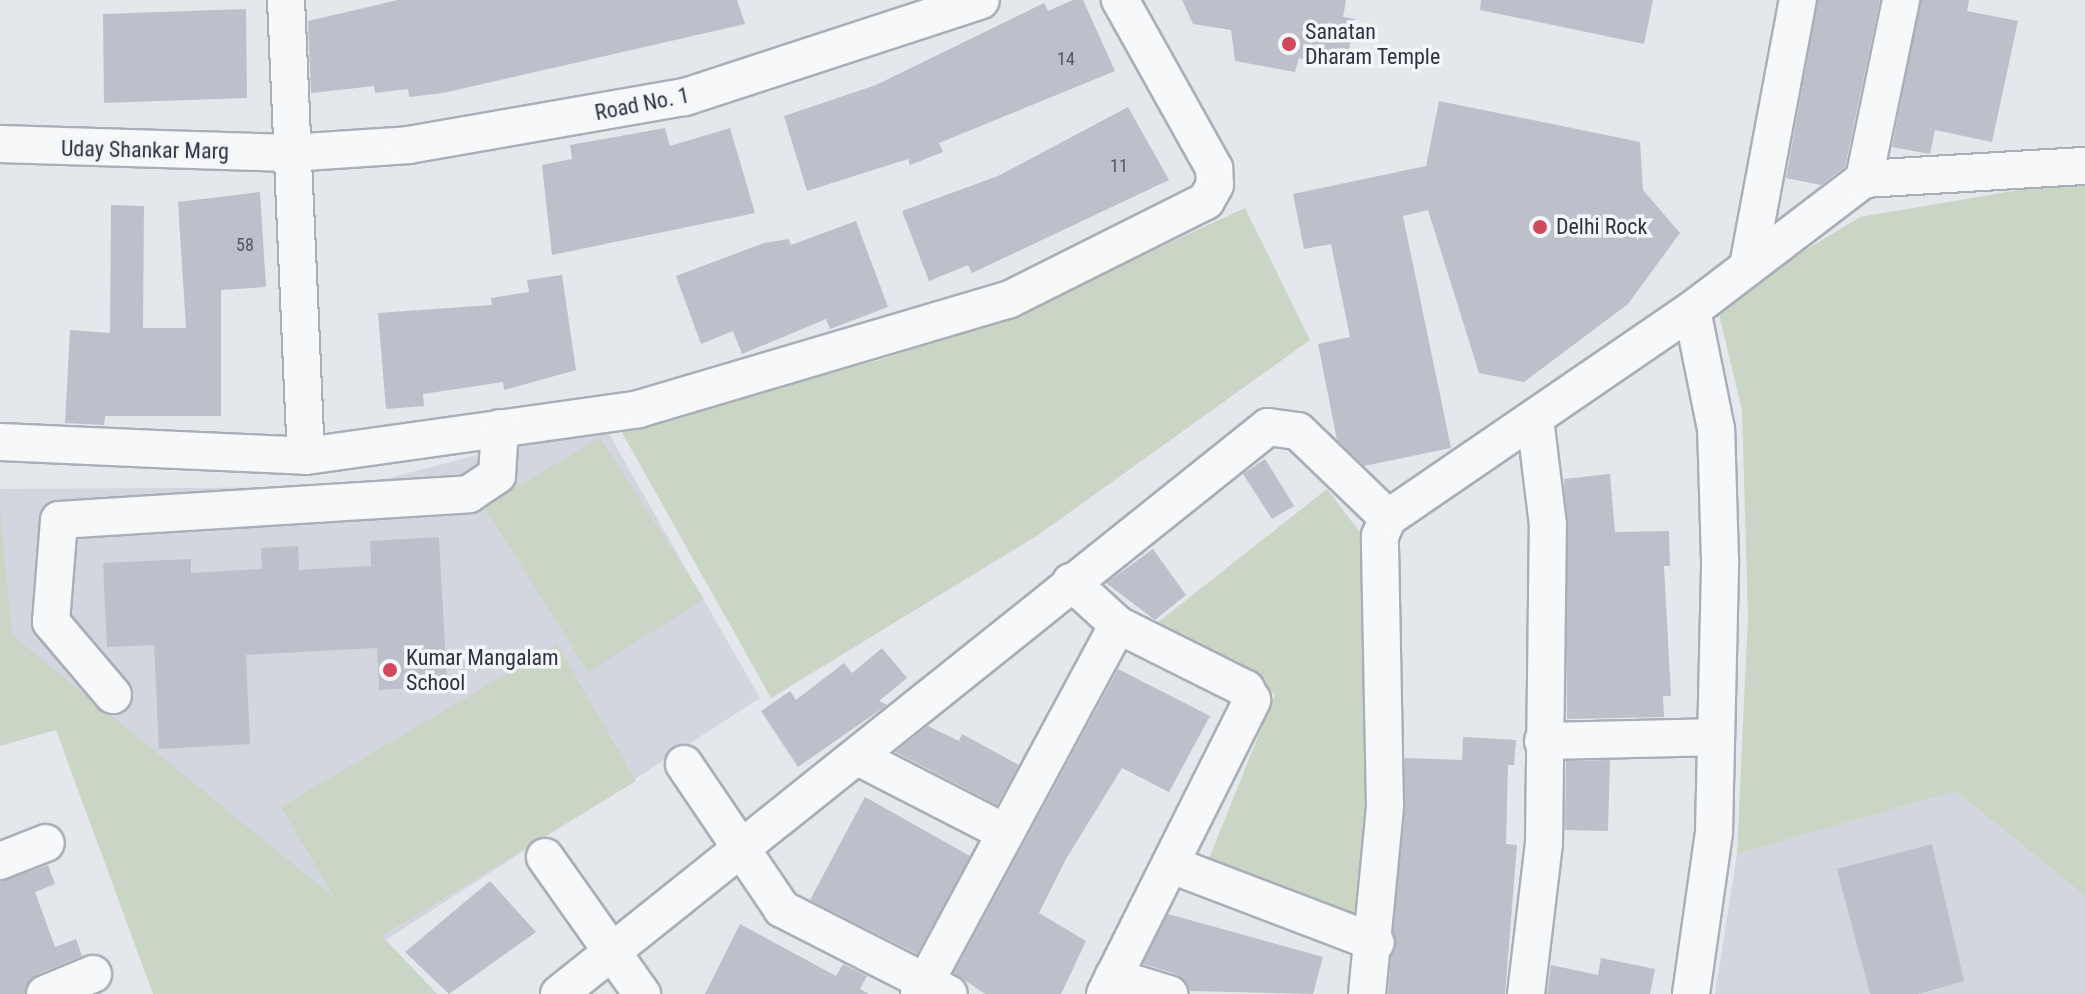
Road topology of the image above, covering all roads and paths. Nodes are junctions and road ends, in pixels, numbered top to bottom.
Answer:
1 (286, 0) edge
2 (981, 0) edge
3 (1120, 0) edge
4 (1798, 0) edge
5 (1901, 0) edge
6 (0, 144) edge
7 (290, 153) junction
8 (2085, 166) edge
9 (1864, 179) junction
10 (1748, 266) junction
11 (1692, 310) junction
12 (1535, 419) junction
13 (500, 428) junction
14 (1, 442) edge
15 (306, 456) junction
16 (1388, 518) junction
17 (1071, 582) junction
18 (1118, 625) junction
19 (113, 695) dead end
20 (1714, 737) junction
21 (1543, 741) junction
22 (858, 757) junction
23 (684, 764) dead end
24 (1006, 833) junction
25 (46, 843) dead end
26 (746, 848) junction
27 (545, 857) dead end
28 (0, 861) edge
29 (1172, 865) junction
30 (1376, 943) junction
31 (611, 951) junction
32 (93, 974) dead end
33 (1109, 985) edge
34 (931, 990) edge
35 (45, 994) edge
36 (559, 994) edge
37 (642, 994) edge
38 (1169, 994) edge
39 (1367, 994) edge
40 (1526, 994) edge
41 (1691, 994) edge

1 - 7 street
2 - 7 street, Road No. 1
3 - 13 street
4 - 10 street
5 - 9 street
6 - 7 street, Uday Shankar Marg
7 - 15 street
8 - 9 street
9 - 10 street
10 - 11 street
11 - 12 street
11 - 20 street
12 - 16 street
12 - 21 street
13 - 15 street
13 - 19 street
14 - 15 street
16 - 17 street
16 - 30 street
17 - 18 street
17 - 22 street
18 - 24 street
18 - 29 street
20 - 21 street
20 - 41 street
21 - 40 street
22 - 24 street
22 - 26 street
23 - 26 street
24 - 34 street
25 - 28 street
26 - 31 street
26 - 34 street
27 - 31 street
29 - 30 street
29 - 33 street
30 - 39 street
31 - 36 street
31 - 37 street
32 - 35 street
33 - 38 street

